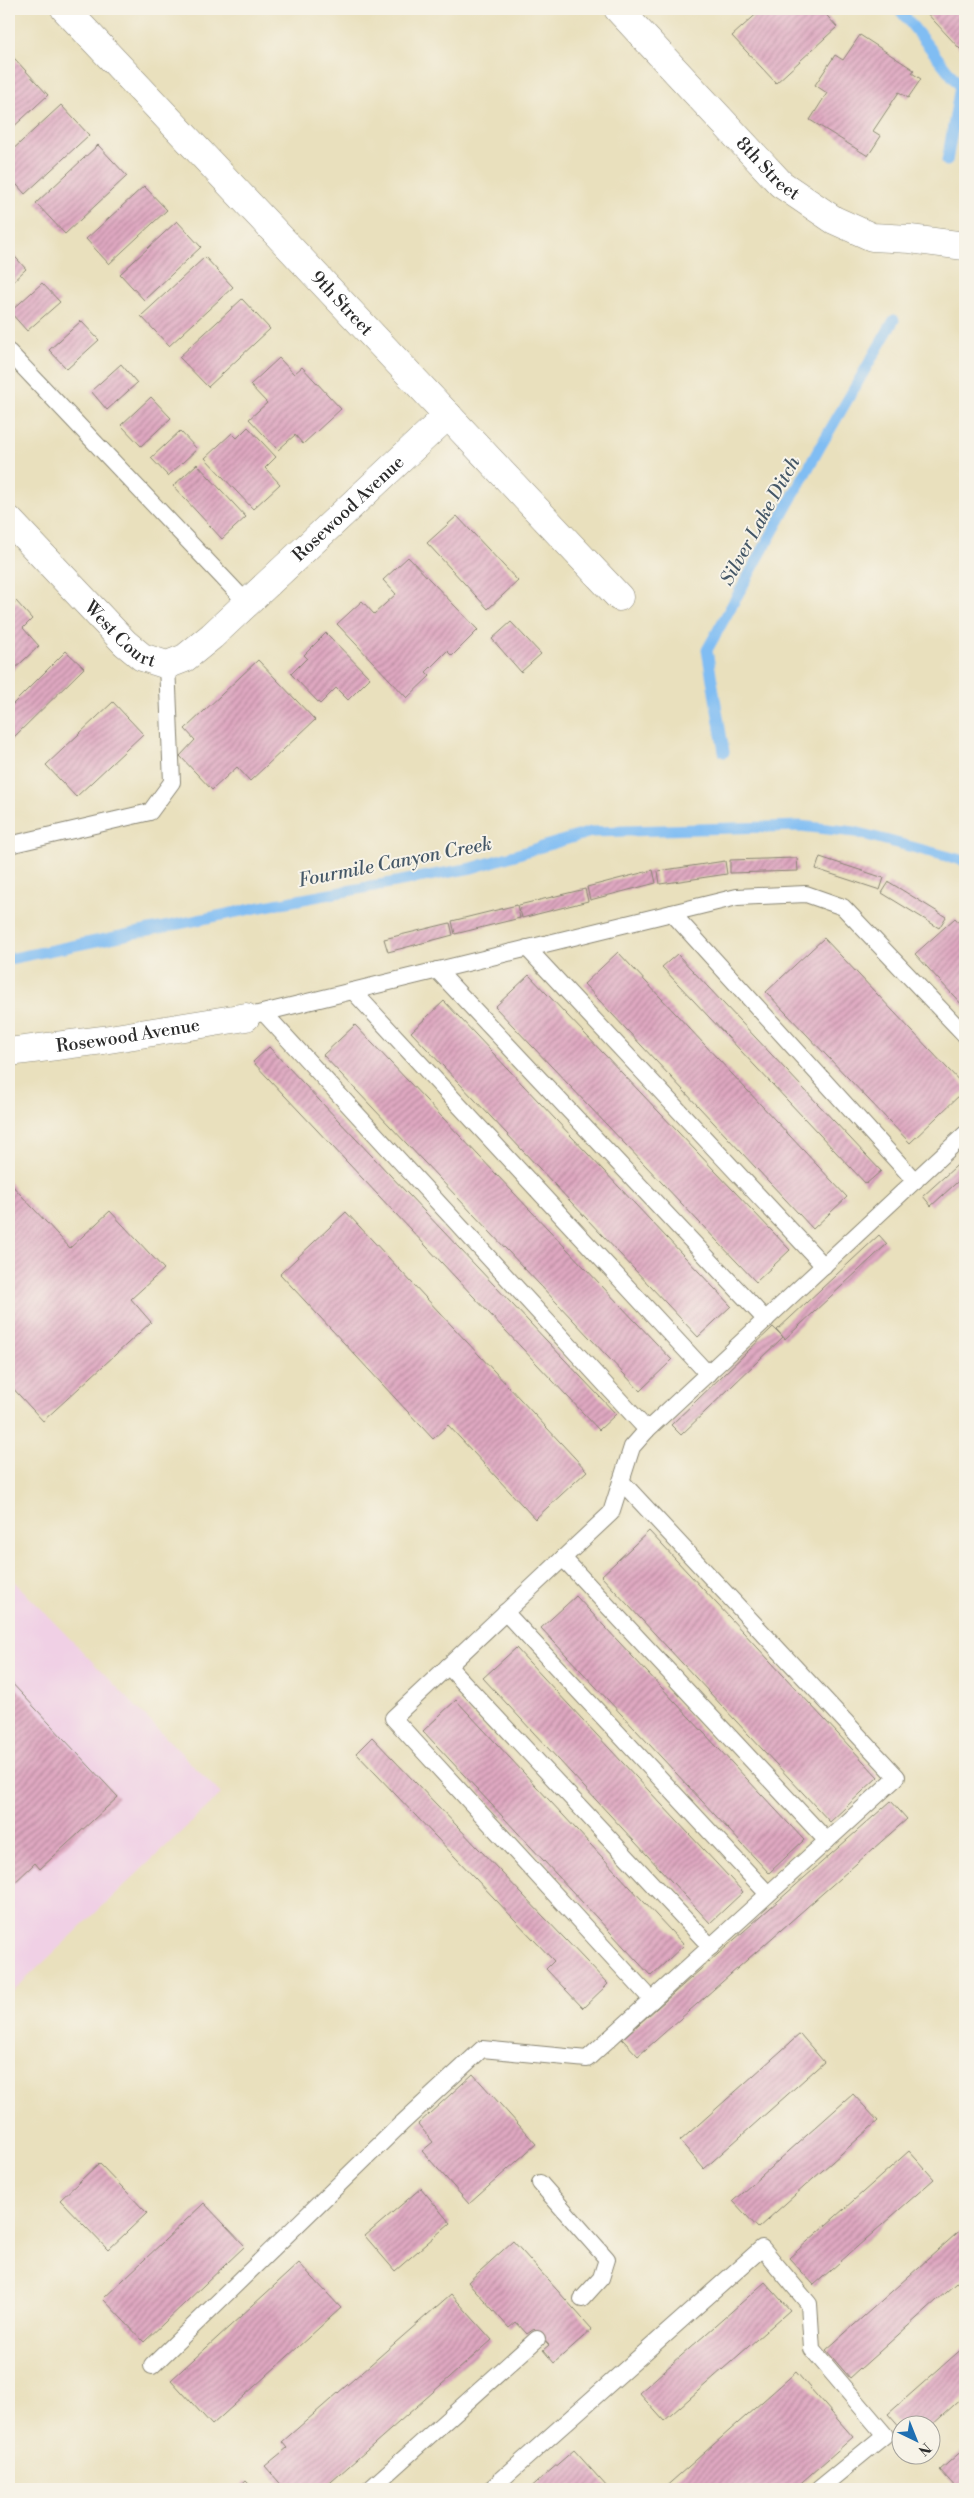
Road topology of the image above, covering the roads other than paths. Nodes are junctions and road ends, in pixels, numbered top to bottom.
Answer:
1 (65, 9) edge
2 (630, 13) edge
3 (965, 246) edge
4 (9, 352) edge
5 (448, 415) junction
6 (9, 520) edge
7 (619, 597) dead end
8 (247, 603) junction
9 (167, 666) junction
10 (9, 845) edge
11 (672, 913) junction
12 (527, 948) junction
13 (437, 970) junction
14 (353, 991) junction
15 (255, 1015) junction
16 (965, 1035) edge
17 (9, 1052) edge
18 (965, 1134) edge
19 (915, 1181) junction
20 (824, 1266) junction
21 (766, 1320) junction
22 (708, 1374) junction
23 (647, 1430) junction
24 (621, 1481) junction
25 (563, 1558) junction
26 (506, 1612) junction
27 (448, 1666) junction
28 (827, 1841) junction
29 (768, 1894) junction
30 (711, 1947) junction
31 (652, 2000) junction
32 (540, 2183) dead end
33 (582, 2299) dead end
34 (537, 2339) dead end
35 (152, 2366) dead end
36 (370, 2489) edge
37 (491, 2489) edge
38 (819, 2489) edge

1 - 5 street, 9th Street
2 - 3 street, 8th Street
4 - 8 lane
5 - 7 street, 9th Street
5 - 8 street, Rosewood Avenue
6 - 9 street, West Court
8 - 9 street, West Court
9 - 10 lane
11 - 12 lane
11 - 16 lane
11 - 19 lane
12 - 13 lane
12 - 20 lane
13 - 14 lane
13 - 21 lane
14 - 15 lane
14 - 22 lane
15 - 17 street, Rosewood Avenue
15 - 23 lane
18 - 19 lane
19 - 20 lane
20 - 21 lane
21 - 22 lane
22 - 23 lane
23 - 24 lane
24 - 25 lane
24 - 28 lane
25 - 26 lane
25 - 28 lane
26 - 27 lane
26 - 29 lane
27 - 30 lane
27 - 31 lane
28 - 29 lane
29 - 30 lane
30 - 31 lane
31 - 35 lane
32 - 33 lane
34 - 36 lane
37 - 38 lane

